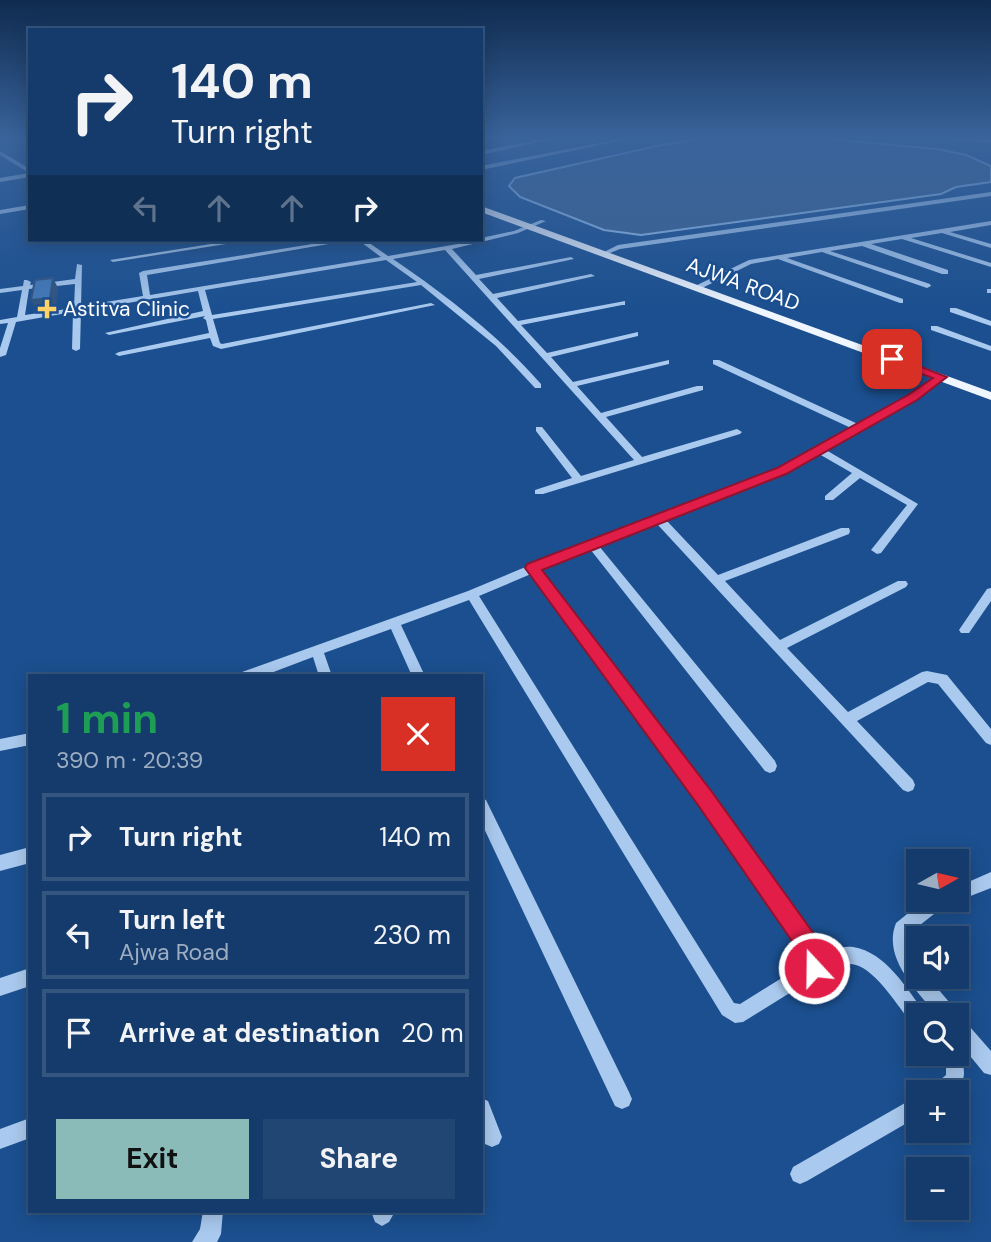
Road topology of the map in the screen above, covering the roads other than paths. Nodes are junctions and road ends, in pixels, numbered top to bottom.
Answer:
1 (991, 196) edge
2 (483, 201) edge
3 (28, 207) edge
4 (483, 210) edge
5 (0, 212) edge
6 (543, 221) junction
7 (991, 223) edge
8 (530, 227) junction
9 (941, 230) junction
10 (900, 236) junction
11 (483, 241) edge
12 (337, 242) edge
13 (364, 242) edge
14 (479, 242) edge
15 (211, 243) edge
16 (860, 243) junction
17 (991, 246) edge
18 (447, 248) junction
19 (820, 249) junction
20 (631, 252) junction
21 (618, 253) junction
22 (778, 256) junction
23 (386, 257) junction
24 (571, 259) dead end
25 (113, 260) dead end
26 (216, 262) junction
27 (79, 265) dead end
28 (991, 265) edge
29 (945, 272) dead end
30 (591, 276) dead end
31 (473, 278) junction
32 (78, 281) junction
33 (422, 283) junction
34 (222, 284) junction
35 (702, 284) junction
36 (27, 285) junction
37 (927, 286) dead end
38 (201, 288) junction
39 (0, 291) edge
40 (147, 297) junction
41 (491, 297) junction
42 (900, 301) dead end
43 (622, 303) dead end
44 (431, 305) dead end
45 (77, 309) junction
46 (953, 310) dead end
47 (207, 316) junction
48 (17, 319) junction
49 (0, 322) edge
50 (516, 324) junction
51 (991, 324) edge
52 (934, 328) dead end
53 (109, 333) dead end
54 (635, 334) dead end
55 (212, 335) junction
56 (76, 349) dead end
57 (991, 349) edge
58 (119, 354) dead end
59 (2, 355) dead end
60 (545, 356) junction
61 (666, 362) dead end
62 (716, 362) dead end
63 (941, 377) junction
64 (571, 385) junction
65 (538, 386) dead end
66 (991, 386) edge
67 (700, 388) dead end
68 (991, 396) edge
69 (600, 416) junction
70 (859, 428) junction
71 (539, 429) dead end
72 (737, 432) dead end
73 (821, 450) junction
74 (641, 462) junction
75 (859, 473) junction
76 (579, 480) junction
77 (539, 492) dead end
78 (829, 498) dead end
79 (660, 520) junction
80 (845, 531) dead end
81 (592, 544) junction
82 (877, 550) dead end
83 (533, 568) junction
84 (716, 580) junction
85 (902, 584) dead end
86 (991, 592) edge
87 (472, 593) junction
88 (394, 623) junction
89 (965, 630) dead end
90 (779, 646) junction
91 (317, 651) junction
92 (253, 674) edge
93 (325, 674) edge
94 (418, 674) edge
95 (848, 719) junction
96 (991, 739) edge
97 (28, 740) edge
98 (0, 745) edge
99 (770, 766) dead end
100 (908, 785) dead end
101 (483, 809) edge
102 (28, 856) edge
103 (0, 863) edge
104 (991, 880) edge
105 (970, 889) edge
106 (923, 912) edge
107 (815, 959) junction
108 (28, 978) edge
109 (0, 987) edge
110 (906, 1003) edge
111 (939, 1003) edge
112 (969, 1039) edge
113 (991, 1066) edge
114 (622, 1099) dead end
115 (483, 1113) edge
116 (906, 1113) edge
117 (28, 1129) edge
118 (492, 1137) dead end
119 (0, 1139) edge
120 (800, 1174) dead end
121 (213, 1213) edge
122 (204, 1242) edge

1 - 20 street
1 - 21 street
2 - 6 main road, AJWA ROAD
3 - 5 street
4 - 8 main road, AJWA ROAD
6 - 8 street
6 - 21 main road, AJWA ROAD
7 - 9 street
8 - 11 street
8 - 21 main road, AJWA ROAD
9 - 10 street
9 - 17 street
10 - 16 street
10 - 28 street
12 - 26 street
13 - 23 street
14 - 18 street
15 - 25 street
15 - 26 street
16 - 19 street
16 - 29 street
18 - 23 street
18 - 31 street
19 - 22 street
19 - 37 street
20 - 21 main road, AJWA ROAD
20 - 35 main road, AJWA ROAD
21 - 35 main road, AJWA ROAD
22 - 35 street
22 - 42 street
23 - 33 street
23 - 34 street
24 - 31 street
26 - 34 street
26 - 40 street
27 - 32 street
30 - 41 street
31 - 41 street
32 - 36 street
32 - 45 street
33 - 47 street
33 - 65 street
34 - 38 street
35 - 63 main road, AJWA ROAD
35 - 66 main road, AJWA ROAD
36 - 39 street
36 - 48 street
38 - 40 street
38 - 47 street
40 - 45 street
41 - 50 street
43 - 50 street
44 - 55 street
45 - 48 street
45 - 56 street
46 - 51 street
47 - 53 street
47 - 55 street
48 - 49 street
48 - 59 street
50 - 60 street
52 - 57 street
54 - 60 street
55 - 58 street
60 - 64 street
61 - 64 street
62 - 70 street
63 - 68 main road, AJWA ROAD
63 - 70 street
64 - 69 street
67 - 69 street
69 - 74 street
70 - 73 street
71 - 76 street
72 - 74 street
73 - 75 street
73 - 79 street
74 - 76 street
75 - 78 street
75 - 82 street
76 - 77 street
79 - 81 street
79 - 84 street
80 - 84 street
81 - 83 street
81 - 99 street
83 - 87 street
83 - 107 street
84 - 90 street
85 - 90 street
86 - 89 street
87 - 88 street
87 - 107 street
88 - 91 street
88 - 94 street
90 - 95 street
91 - 92 street
91 - 93 street
95 - 96 street
95 - 100 street
97 - 98 street
101 - 114 street
102 - 103 street
104 - 105 street
106 - 111 street
107 - 110 street
108 - 109 street
112 - 113 street
115 - 118 street
116 - 120 street
117 - 119 street
121 - 122 street

